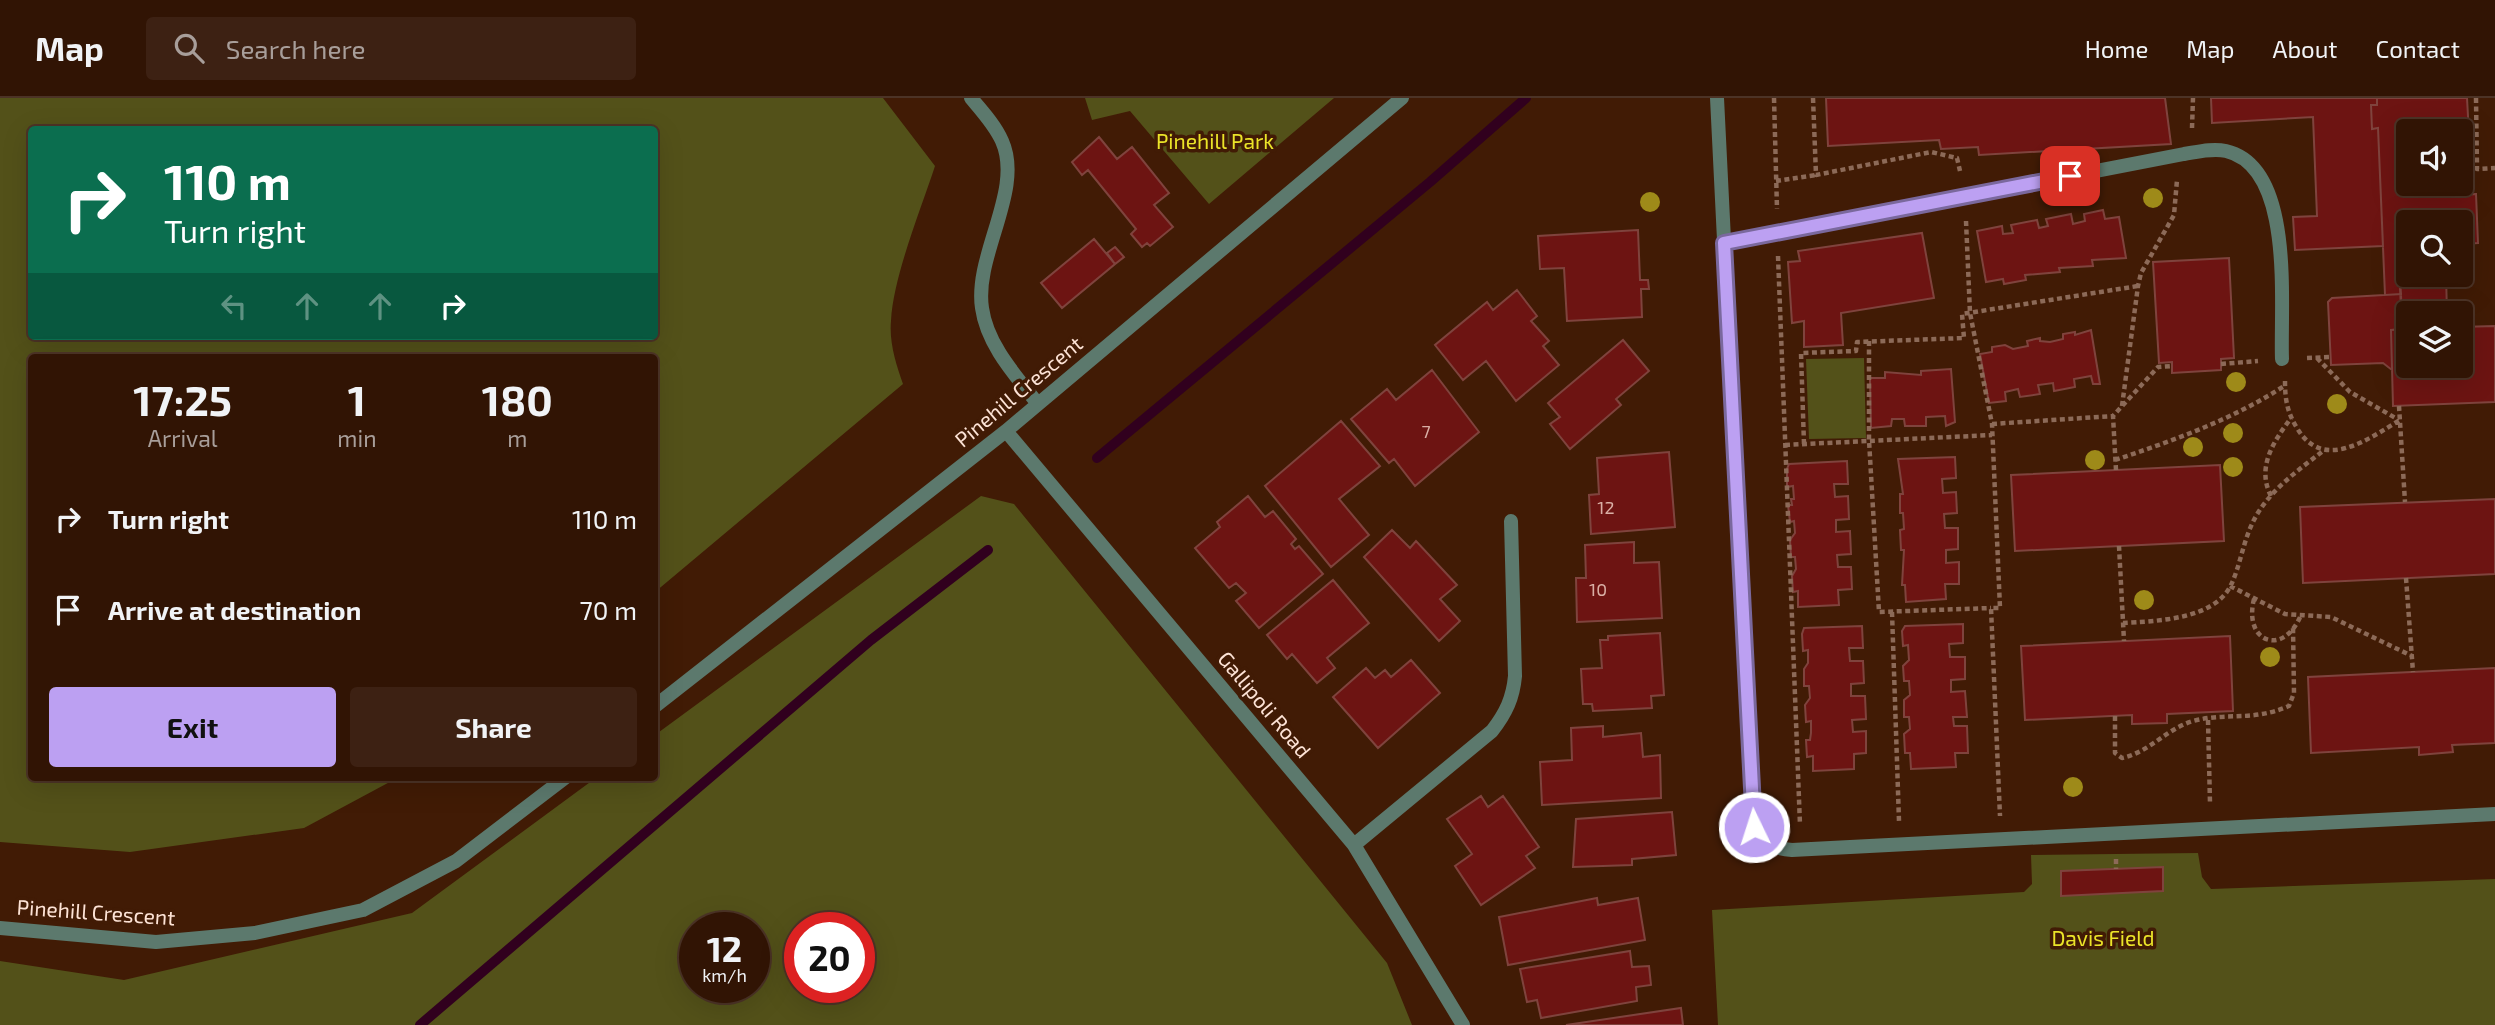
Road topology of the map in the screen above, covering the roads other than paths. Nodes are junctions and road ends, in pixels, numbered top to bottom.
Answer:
1 (971, 98) edge
2 (1402, 98) edge
3 (1717, 98) edge
4 (1724, 243) junction
5 (2287, 359) road end
6 (1038, 404) junction
7 (1006, 431) junction
8 (1511, 521) dead end
9 (658, 705) edge
10 (561, 781) edge
11 (2495, 814) edge
12 (1353, 845) junction
13 (0, 928) edge
14 (1463, 1025) edge

1 - 6 street
2 - 6 street, Pinehill Crescent
3 - 4 street
4 - 5 street
4 - 11 street
6 - 7 street, Pinehill Crescent
7 - 9 street, Pinehill Crescent
7 - 12 street, Gallipoli Road
8 - 12 street
10 - 13 street, Pinehill Crescent
12 - 14 street, Gallipoli Road

